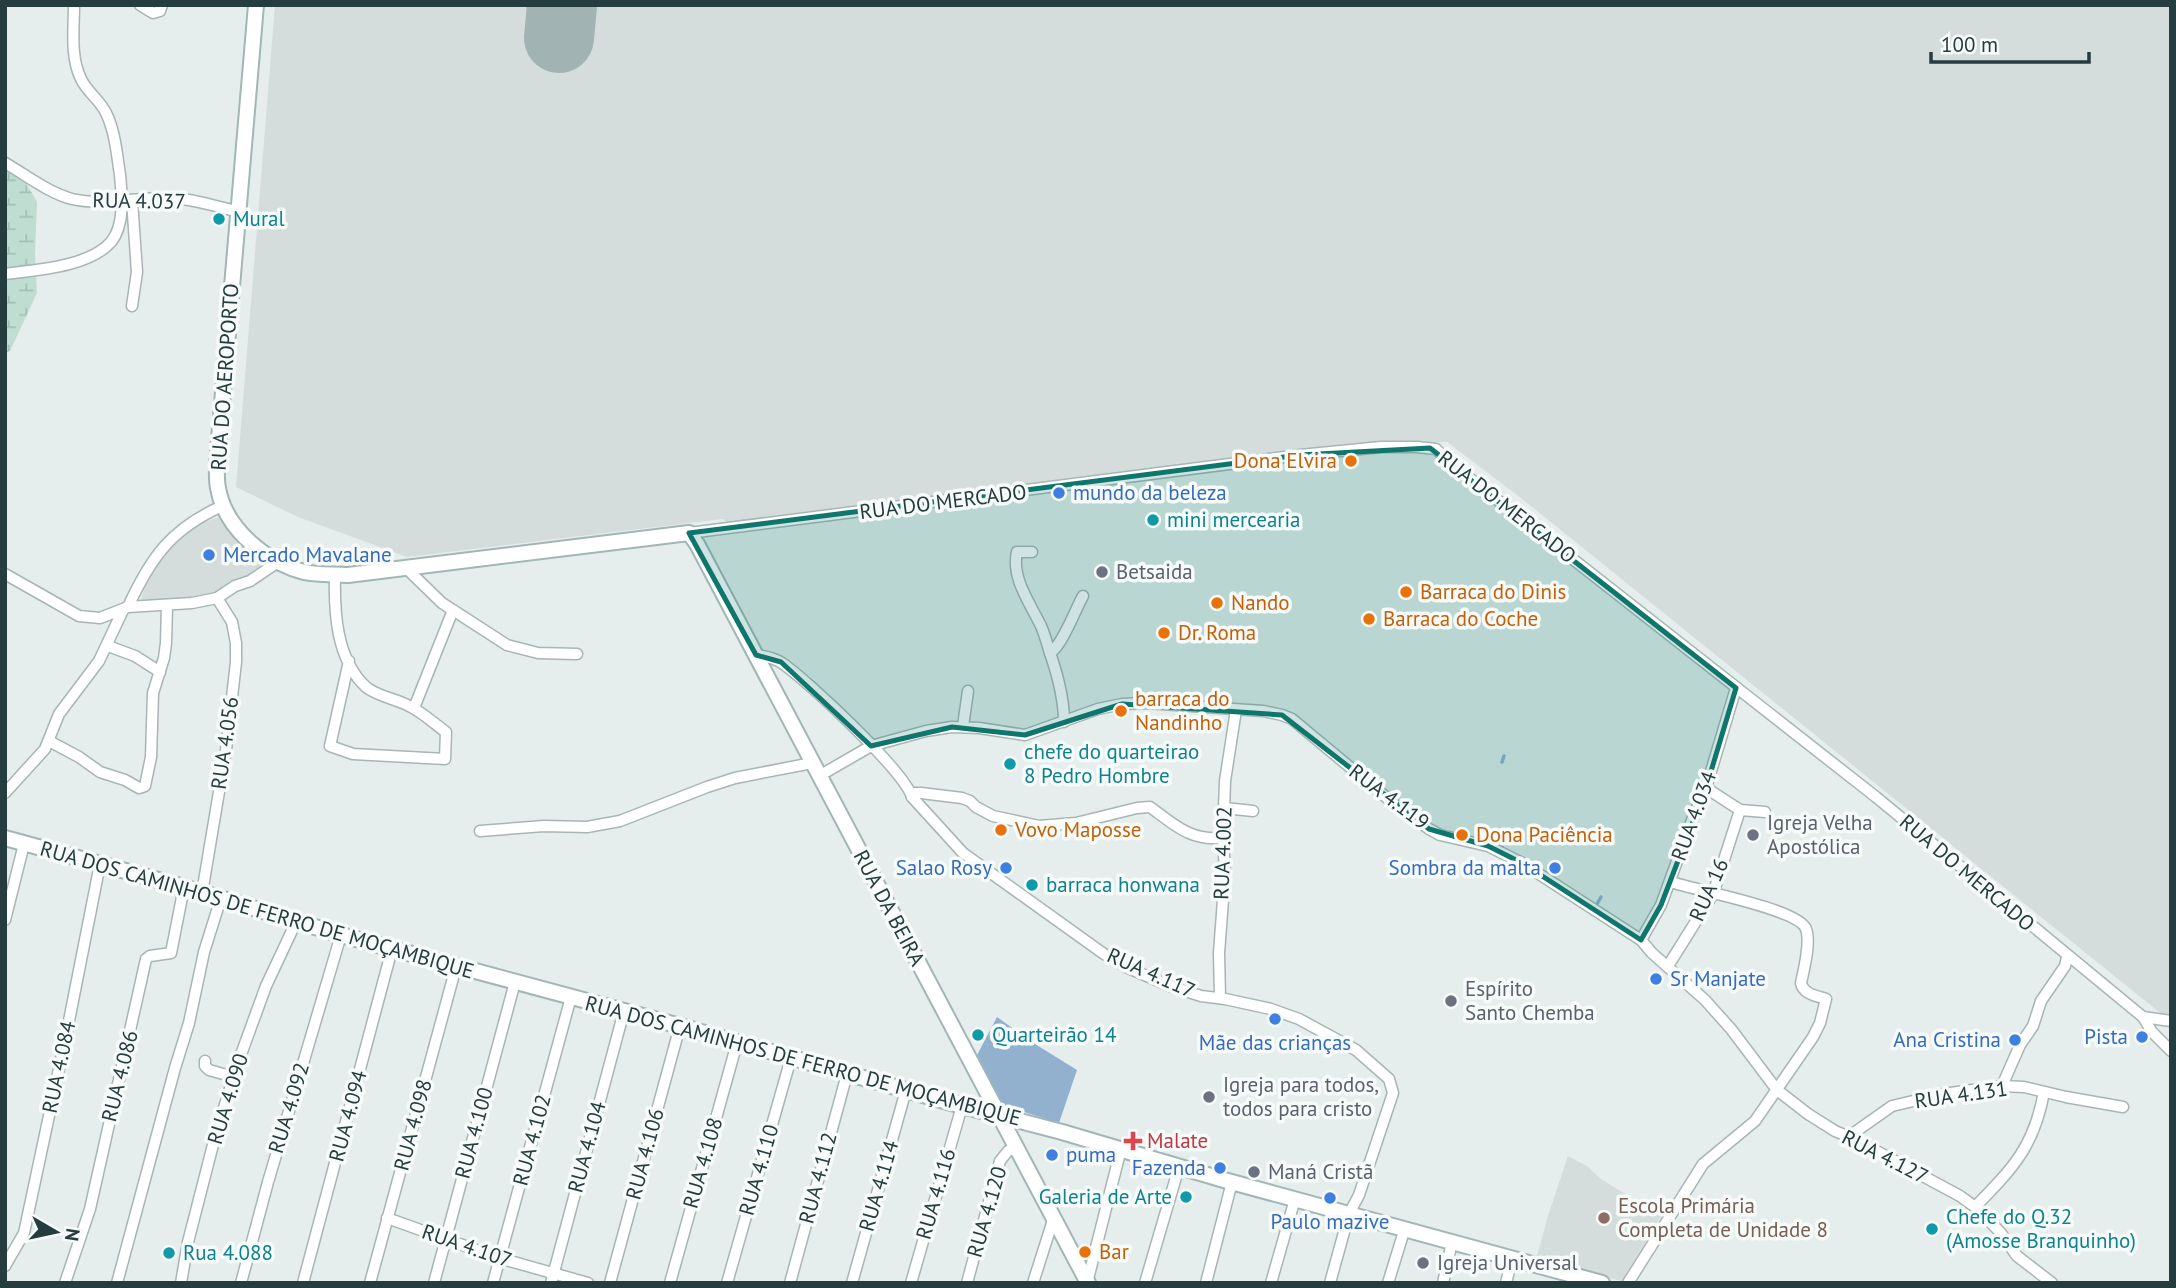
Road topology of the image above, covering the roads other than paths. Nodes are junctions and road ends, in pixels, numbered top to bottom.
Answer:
1 (74, 5) edge
2 (140, 5) edge
3 (162, 5) edge
4 (256, 5) edge
5 (5, 163) edge
6 (128, 200) junction
7 (239, 212) junction
8 (5, 274) edge
9 (132, 306) dead end
10 (222, 506) junction
11 (690, 533) junction
12 (1032, 552) dead end
13 (278, 562) junction
14 (406, 568) junction
15 (335, 574) junction
16 (5, 575) edge
17 (1083, 596) dead end
18 (216, 598) junction
19 (167, 606) junction
20 (125, 608) junction
21 (453, 610) junction
22 (108, 646) junction
23 (1050, 653) junction
24 (577, 654) dead end
25 (756, 655) junction
26 (349, 661) junction
27 (160, 672) junction
28 (1736, 688) junction
29 (968, 691) dead end
30 (414, 708) junction
31 (1236, 709) junction
32 (1064, 722) junction
33 (963, 726) junction
34 (49, 741) junction
35 (871, 746) junction
36 (812, 763) junction
37 (819, 776) junction
38 (1706, 788) junction
39 (5, 793) edge
40 (912, 797) junction
41 (1224, 808) junction
42 (1740, 810) junction
43 (1253, 811) dead end
44 (1765, 812) dead end
45 (480, 831) dead end
46 (5, 838) edge
47 (1223, 838) junction
48 (24, 844) junction
49 (100, 864) junction
50 (1671, 881) junction
51 (184, 887) junction
52 (202, 893) junction
53 (1713, 894) junction
54 (221, 898) junction
55 (5, 920) edge
56 (296, 922) junction
57 (341, 934) junction
58 (1641, 940) junction
59 (392, 949) junction
60 (2067, 957) junction
61 (1668, 966) junction
62 (457, 967) junction
63 (515, 982) junction
64 (571, 997) junction
65 (1220, 998) junction
66 (624, 1012) junction
67 (2143, 1017) junction
68 (2171, 1021) edge
69 (680, 1026) junction
70 (737, 1043) junction
71 (2171, 1051) edge
72 (790, 1058) junction
73 (205, 1061) dead end
74 (847, 1074) junction
75 (234, 1077) junction
76 (2002, 1086) junction
77 (906, 1090) junction
78 (1777, 1090) junction
79 (2044, 1093) junction
80 (962, 1106) junction
81 (2123, 1107) dead end
82 (1000, 1116) junction
83 (1848, 1137) junction
84 (1017, 1147) junction
85 (1121, 1149) junction
86 (1179, 1167) junction
87 (1232, 1182) junction
88 (1295, 1199) junction
89 (1975, 1207) junction
90 (1349, 1214) junction
91 (387, 1217) junction
92 (1054, 1217) junction
93 (1405, 1228) junction
94 (446, 1240) junction
95 (1452, 1242) junction
96 (499, 1258) junction
97 (1512, 1259) junction
98 (5, 1266) edge
99 (552, 1278) edge
100 (1565, 1278) edge
101 (1087, 1282) edge
102 (65, 1283) edge
103 (117, 1283) edge
104 (181, 1283) edge
105 (241, 1283) edge
106 (303, 1283) edge
107 (370, 1283) edge
108 (433, 1283) edge
109 (493, 1283) edge
110 (588, 1283) edge
111 (610, 1283) edge
112 (670, 1283) edge
113 (727, 1283) edge
114 (790, 1283) edge
115 (852, 1283) edge
116 (911, 1283) edge
117 (967, 1283) edge
118 (1032, 1283) edge
119 (1144, 1283) edge
120 (1206, 1283) edge
121 (1271, 1283) edge
122 (1330, 1283) edge
123 (1388, 1283) edge
124 (1443, 1283) edge
125 (1506, 1283) edge
126 (1602, 1283) edge
127 (1628, 1283) edge
128 (2052, 1283) edge

1 - 6 street
2 - 3 street
4 - 7 main road, RUA DO AEROPORTO
5 - 6 street, RUA 4.037
6 - 7 street, RUA 4.037
6 - 8 street
6 - 9 street
7 - 10 main road, RUA DO AEROPORTO
10 - 13 main road
10 - 20 street
11 - 14 main road
11 - 25 main road, RUA DA BEIRA
11 - 28 street, RUA DO MERCADO
12 - 23 street
13 - 15 main road
13 - 18 street
14 - 15 main road
14 - 21 street
15 - 26 street
16 - 20 street
17 - 23 street
18 - 19 street
18 - 52 street, RUA 4.056
19 - 20 street
19 - 27 street
20 - 22 street
21 - 24 street
21 - 30 street
22 - 27 street
22 - 34 street
23 - 32 street
25 - 35 street, RUA 4.117
25 - 36 main road, RUA DA BEIRA
26 - 30 street
26 - 30 street
27 - 34 street
28 - 38 street, RUA 4.034
28 - 60 street, RUA DO MERCADO
29 - 33 street
31 - 32 street, RUA 4.119
31 - 41 street, RUA 4.002
31 - 58 street, RUA 4.119
32 - 33 street, RUA 4.119
33 - 35 street, RUA 4.119
34 - 39 street
35 - 37 street, RUA 4.119
35 - 40 street, RUA 4.117
36 - 37 main road, RUA DA BEIRA
36 - 45 street
37 - 82 main road, RUA DA BEIRA
38 - 42 street
38 - 50 street, RUA 4.034
40 - 47 street
40 - 65 street, RUA 4.117
41 - 43 street
41 - 47 street, RUA 4.002
42 - 44 street
42 - 53 street, RUA 16
46 - 48 main road, RUA DOS CAMINHOS DE FERRO DE MOÇAMBIQUE
47 - 65 street, RUA 4.002
48 - 49 main road, RUA DOS CAMINHOS DE FERRO DE MOÇAMBIQUE
48 - 55 street
49 - 51 main road, RUA DOS CAMINHOS DE FERRO DE MOÇAMBIQUE
49 - 98 street, RUA 4.084
50 - 53 street
50 - 58 street, RUA 4.034
51 - 52 main road, RUA DOS CAMINHOS DE FERRO DE MOÇAMBIQUE
51 - 102 street, RUA 4.086
52 - 54 main road, RUA DOS CAMINHOS DE FERRO DE MOÇAMBIQUE
53 - 61 street, RUA 16
53 - 78 street
54 - 56 main road, RUA DOS CAMINHOS DE FERRO DE MOÇAMBIQUE
54 - 103 street
56 - 57 main road, RUA DOS CAMINHOS DE FERRO DE MOÇAMBIQUE
56 - 75 street, RUA 4.090
57 - 59 main road, RUA DOS CAMINHOS DE FERRO DE MOÇAMBIQUE
57 - 105 street, RUA 4.092
58 - 61 street, RUA 4.119
59 - 62 main road, RUA DOS CAMINHOS DE FERRO DE MOÇAMBIQUE
59 - 106 street, RUA 4.094
60 - 67 street, RUA DO MERCADO
60 - 76 street
61 - 78 street, RUA 4.119
62 - 63 main road, RUA DOS CAMINHOS DE FERRO DE MOÇAMBIQUE
62 - 91 street, RUA 4.098
63 - 64 main road, RUA DOS CAMINHOS DE FERRO DE MOÇAMBIQUE
63 - 94 street, RUA 4.100
64 - 66 main road, RUA DOS CAMINHOS DE FERRO DE MOÇAMBIQUE
64 - 96 street, RUA 4.102
65 - 90 street, RUA 4.117
66 - 69 main road, RUA DOS CAMINHOS DE FERRO DE MOÇAMBIQUE
66 - 99 street, RUA 4.104
67 - 68 street
67 - 71 street
69 - 70 main road, RUA DOS CAMINHOS DE FERRO DE MOÇAMBIQUE
69 - 111 street, RUA 4.106
70 - 72 main road, RUA DOS CAMINHOS DE FERRO DE MOÇAMBIQUE
70 - 112 street, RUA 4.108
72 - 74 main road, RUA DOS CAMINHOS DE FERRO DE MOÇAMBIQUE
72 - 113 street, RUA 4.110
73 - 75 street
74 - 77 main road, RUA DOS CAMINHOS DE FERRO DE MOÇAMBIQUE
74 - 114 street, RUA 4.112
75 - 104 street, RUA 4.090
76 - 79 street, RUA 4.131
76 - 83 street, RUA 4.131
77 - 80 main road, RUA DOS CAMINHOS DE FERRO DE MOÇAMBIQUE
77 - 115 street, RUA 4.114
78 - 83 street, RUA 4.127
78 - 127 street
79 - 81 street, RUA 4.131
79 - 89 street
80 - 82 main road, RUA DOS CAMINHOS DE FERRO DE MOÇAMBIQUE
80 - 116 street, RUA 4.116
82 - 84 main road, RUA DA BEIRA
82 - 85 main road, RUA DOS CAMINHOS DE FERRO DE MOÇAMBIQUE
83 - 89 street, RUA 4.127
84 - 92 main road, RUA DA BEIRA
84 - 117 street, RUA 4.120
85 - 86 main road, RUA DOS CAMINHOS DE FERRO DE MOÇAMBIQUE
85 - 101 street
86 - 87 main road, RUA DOS CAMINHOS DE FERRO DE MOÇAMBIQUE
86 - 119 street
87 - 88 main road, RUA DOS CAMINHOS DE FERRO DE MOÇAMBIQUE
87 - 120 street
88 - 90 main road, RUA DOS CAMINHOS DE FERRO DE MOÇAMBIQUE
88 - 121 street
89 - 128 street, RUA 4.127
90 - 93 main road, RUA DOS CAMINHOS DE FERRO DE MOÇAMBIQUE
90 - 122 street, RUA 4.117
91 - 94 street, RUA 4.107
91 - 107 street, RUA 4.098
92 - 101 main road, RUA DA BEIRA
92 - 118 street
93 - 95 main road, RUA DOS CAMINHOS DE FERRO DE MOÇAMBIQUE
93 - 123 street
94 - 96 street, RUA 4.107
94 - 108 street, RUA 4.100
95 - 97 main road, RUA DOS CAMINHOS DE FERRO DE MOÇAMBIQUE
95 - 124 street
96 - 99 street, RUA 4.107
96 - 109 street, RUA 4.102
97 - 100 main road, RUA DOS CAMINHOS DE FERRO DE MOÇAMBIQUE
97 - 125 street
99 - 110 street, RUA 4.107
100 - 126 main road, RUA DOS CAMINHOS DE FERRO DE MOÇAMBIQUE

